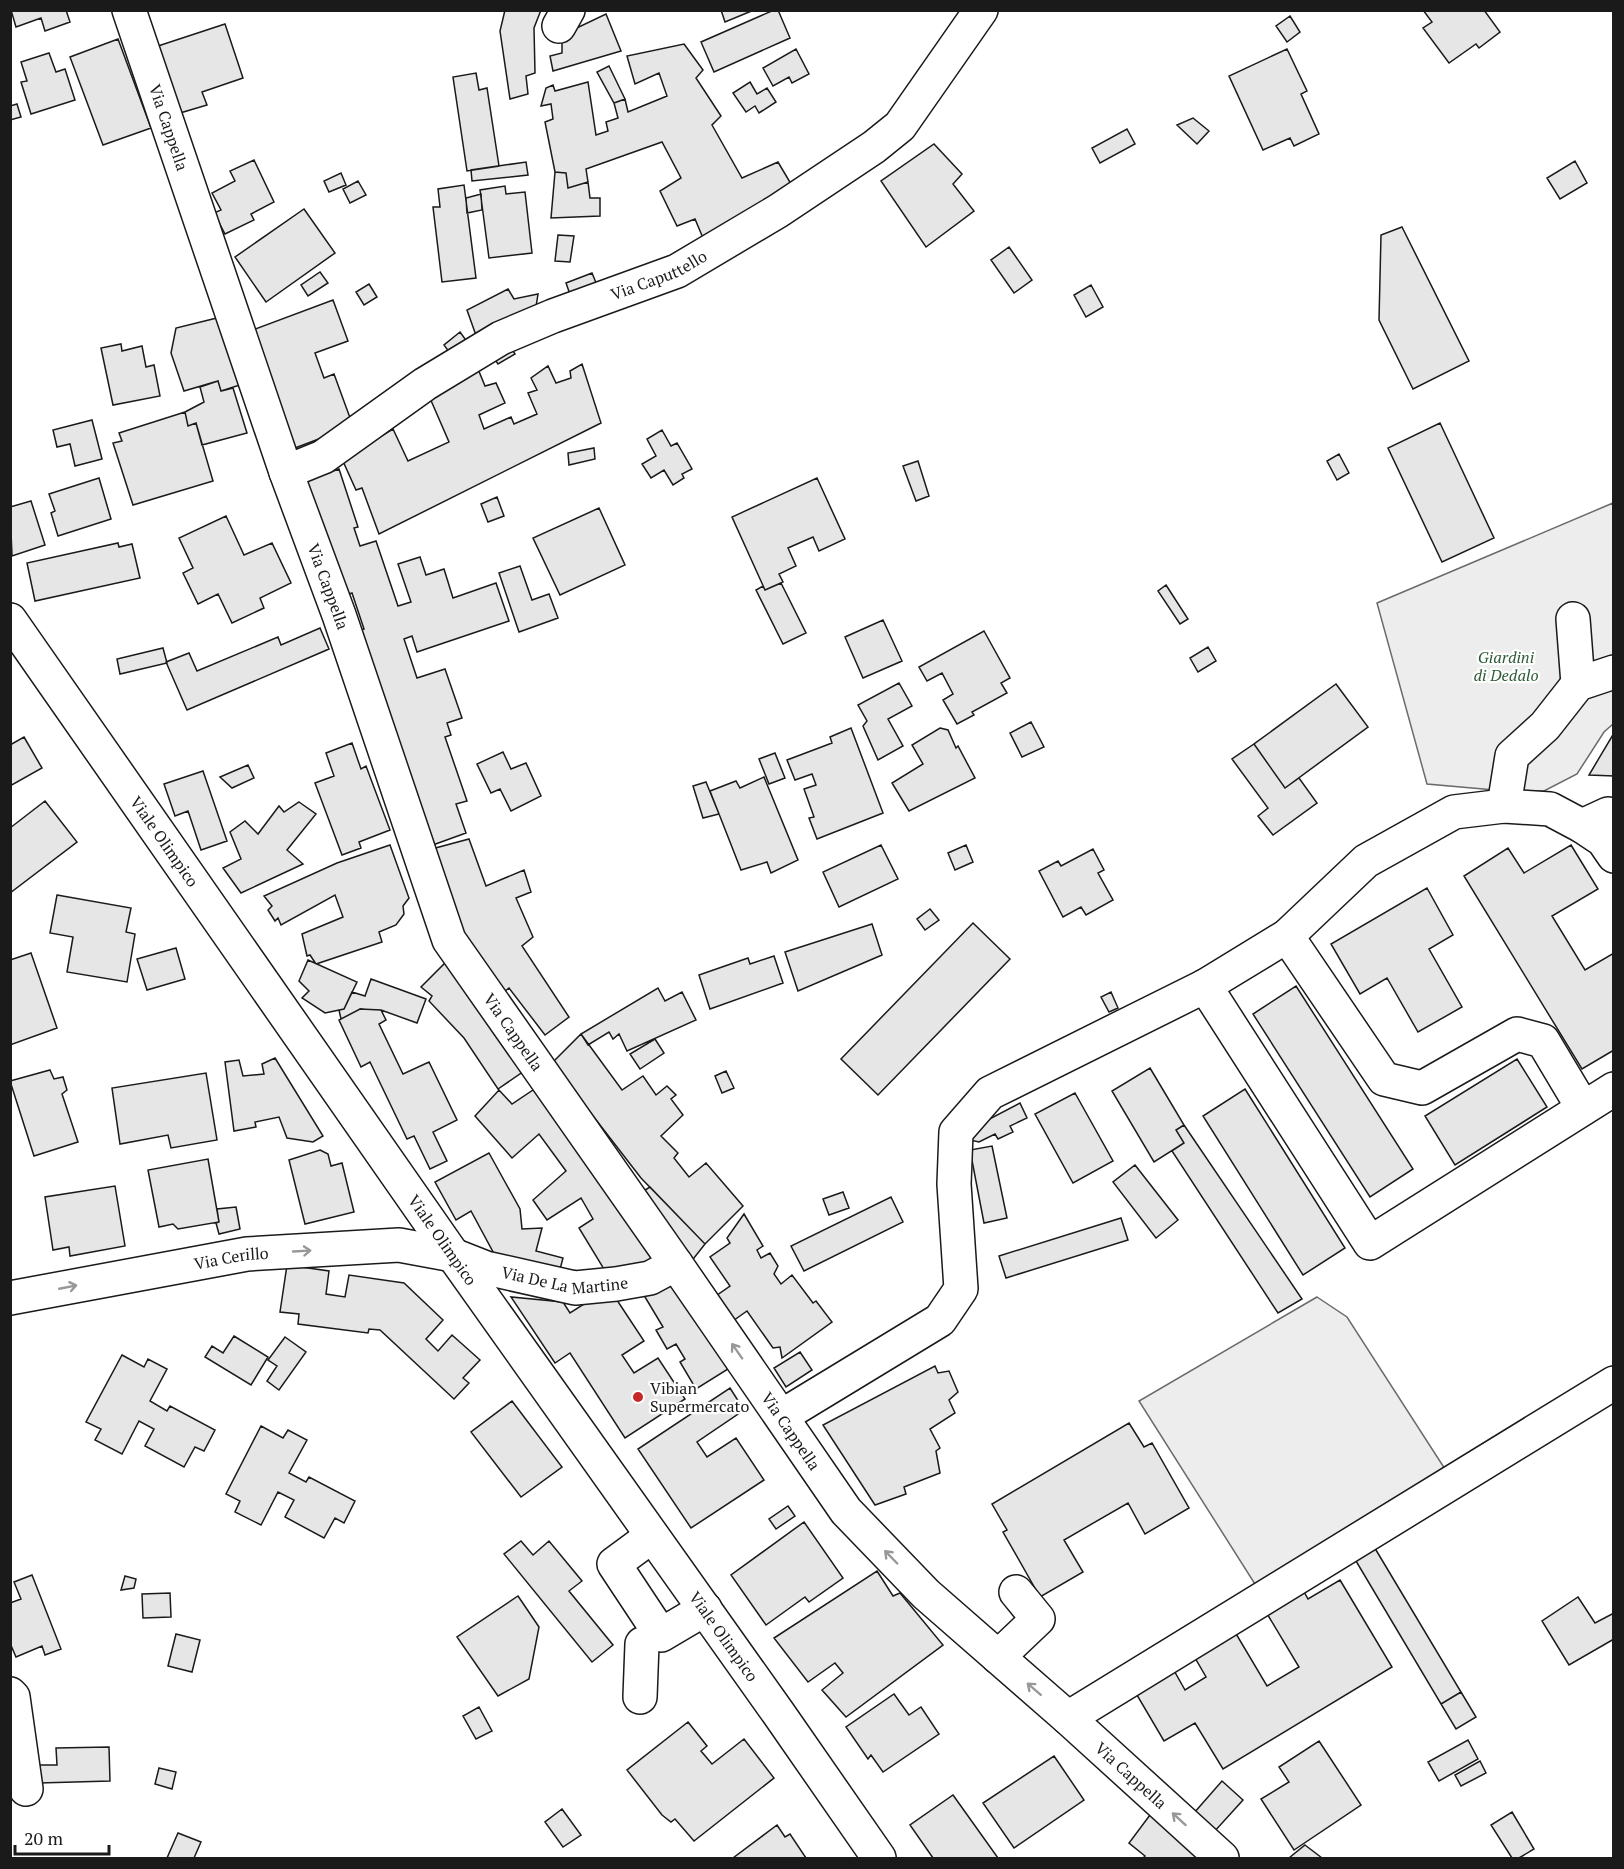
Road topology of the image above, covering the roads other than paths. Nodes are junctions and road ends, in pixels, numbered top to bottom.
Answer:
1 (129, 10) edge
2 (981, 10) edge
3 (286, 472) junction
4 (10, 620) edge
5 (1573, 620) dead end
6 (1614, 672) edge
7 (1578, 684) junction
8 (1504, 806) junction
9 (1614, 815) edge
10 (1582, 826) junction
11 (1614, 856) edge
12 (1287, 936) junction
13 (1204, 986) junction
14 (1614, 1089) edge
15 (1583, 1108) junction
16 (453, 1255) junction
17 (676, 1264) junction
18 (10, 1298) edge
19 (1614, 1383) edge
20 (782, 1416) junction
21 (652, 1536) junction
22 (1016, 1592) dead end
23 (705, 1609) junction
24 (641, 1645) junction
25 (998, 1657) junction
26 (10, 1694) edge
27 (639, 1697) dead end
28 (1068, 1718) junction
29 (26, 1789) dead end
30 (879, 1858) edge
31 (1222, 1858) edge

1 - 3 street, Via Cappella
2 - 3 street, Via Caputtello
3 - 17 street, Via Cappella
4 - 16 street, Viale Olimpico
5 - 7 street
6 - 7 street
7 - 8 street
8 - 10 street
8 - 12 street
9 - 10 street
10 - 11 street
12 - 13 street
12 - 15 street
13 - 15 street
13 - 20 street
14 - 15 street
16 - 17 street, Via De La Martine
18 -> 16 street, Via Cerillo
16 - 21 street, Viale Olimpico
20 -> 17 street, Via Cappella
19 - 28 street
25 -> 20 street, Via Cappella
21 - 23 street, Viale Olimpico
21 - 24 street
22 - 25 street
23 - 24 street
23 - 30 street, Viale Olimpico
24 - 27 street
28 -> 25 street, Via Cappella
26 - 29 street
31 -> 28 street, Via Cappella

